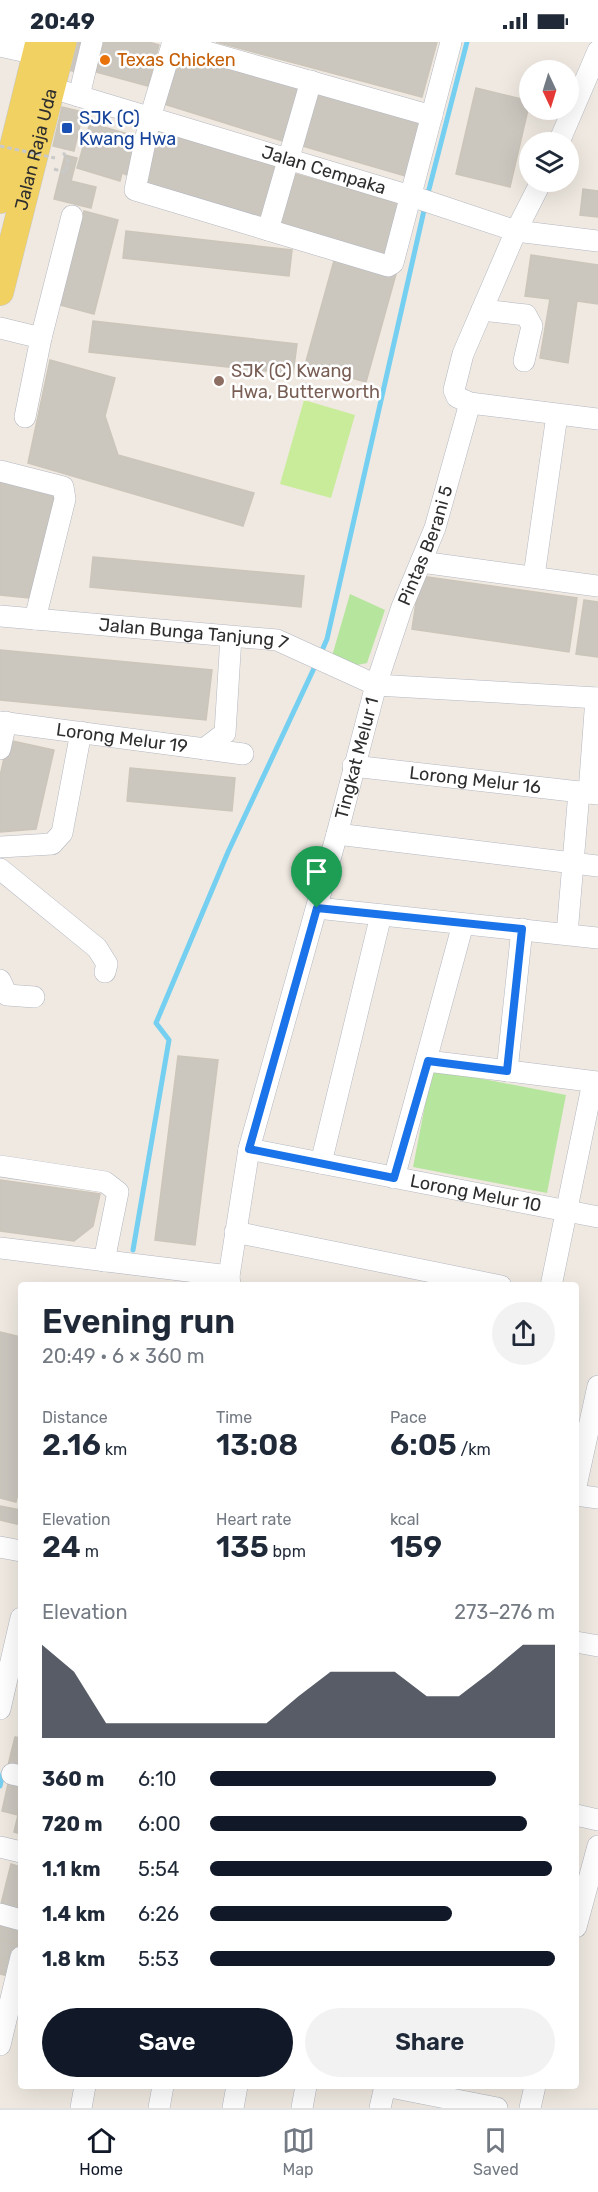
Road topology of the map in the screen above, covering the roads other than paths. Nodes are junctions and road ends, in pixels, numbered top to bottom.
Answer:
1 (63, 42) edge
2 (93, 42) edge
3 (172, 42) edge
4 (451, 42) edge
5 (0, 46) edge
6 (37, 48) edge
7 (598, 51) edge
8 (310, 81) junction
9 (52, 88) junction
10 (79, 96) junction
11 (432, 116) junction
12 (150, 118) junction
13 (563, 132) edge
14 (4, 151) edge
15 (288, 159) junction
16 (536, 192) edge
17 (421, 199) junction
18 (0, 200) edge
19 (72, 216) dead end
20 (268, 230) junction
21 (516, 231) junction
22 (598, 241) edge
23 (0, 292) edge
24 (482, 310) junction
25 (0, 328) edge
26 (41, 338) junction
27 (524, 361) dead end
28 (464, 400) junction
29 (556, 415) junction
30 (25, 417) dead end
31 (598, 419) edge
32 (0, 471) edge
33 (421, 562) junction
34 (534, 576) junction
35 (598, 586) edge
36 (0, 616) edge
37 (35, 619) junction
38 (231, 637) junction
39 (376, 685) junction
40 (597, 698) edge
41 (3, 722) edge
42 (81, 732) junction
43 (0, 748) edge
44 (204, 749) junction
45 (243, 754) dead end
46 (353, 766) junction
47 (589, 793) edge
48 (337, 834) junction
49 (0, 847) edge
50 (573, 864) junction
51 (598, 866) edge
52 (0, 869) edge
53 (317, 908) junction
54 (381, 915) junction
55 (463, 924) junction
56 (522, 929) junction
57 (567, 934) junction
58 (598, 939) edge
59 (105, 972) dead end
60 (0, 980) edge
61 (34, 996) dead end
62 (428, 1061) junction
63 (507, 1071) junction
64 (595, 1082) edge
65 (249, 1149) junction
66 (321, 1163) junction
67 (0, 1167) edge
68 (394, 1178) junction
69 (566, 1211) junction
70 (598, 1217) edge
71 (235, 1232) junction
72 (0, 1248) edge
73 (104, 1261) junction
74 (177, 1278) edge
75 (230, 1281) edge
76 (481, 1282) edge
77 (552, 1282) edge
78 (598, 1386) edge
79 (579, 1472) edge
80 (579, 1495) edge
81 (598, 1498) edge
82 (0, 1547) edge
83 (18, 1550) edge
84 (579, 1643) edge
85 (598, 1646) edge
86 (17, 1660) edge
87 (0, 1709) edge
88 (579, 1816) edge
89 (598, 1820) edge
90 (0, 1847) edge
91 (18, 1851) edge
92 (597, 1853) edge
93 (0, 1914) edge
94 (579, 1917) edge
95 (18, 1919) edge
96 (18, 1975) edge
97 (8, 2035) edge
98 (84, 2089) edge
99 (162, 2089) edge
100 (236, 2089) edge
101 (305, 2089) edge
102 (384, 2089) edge
103 (402, 2089) edge
104 (534, 2089) edge
105 (452, 2098) edge
106 (81, 2108) edge
107 (159, 2108) edge
108 (233, 2108) edge
109 (302, 2108) edge
110 (380, 2108) edge
111 (497, 2108) edge
112 (530, 2108) edge

1 - 9 main road, Jalan Raja Uda
2 - 10 street
3 - 8 street
3 - 12 street
4 - 11 street
5 - 6 street
6 - 14 main road, Jalan Raja Uda
7 - 13 street
8 - 11 street
8 - 15 street
9 - 10 street, Jalan Cempaka
9 - 23 main road, Jalan Raja Uda
10 - 12 street, Jalan Cempaka
11 - 17 street
12 - 15 street, Jalan Cempaka
12 - 20 street
14 - 18 main road, Jalan Raja Uda
15 - 17 street, Jalan Cempaka
15 - 20 street
16 - 21 street, Pintas Berani 5
17 - 20 street
17 - 21 street, Jalan Cempaka
19 - 26 street
21 - 22 street, Jalan Cempaka
21 - 24 street, Pintas Berani 5
24 - 27 street
24 - 28 street, Pintas Berani 5
25 - 26 street
26 - 30 street
28 - 29 street
28 - 33 street, Pintas Berani 5
29 - 31 street
29 - 34 street
32 - 37 street
33 - 34 street
33 - 39 street, Pintas Berani 5
34 - 35 street
36 - 37 street, Jalan Bunga Tanjung 7
37 - 38 street, Jalan Bunga Tanjung 7
38 - 39 street, Jalan Bunga Tanjung 7
38 - 44 street
39 - 40 street
39 - 46 street, Tingkat Melur 1
40 - 47 street
41 - 42 street, Lorong Melur 19
41 - 43 street
42 - 44 street, Lorong Melur 19
42 - 49 street
44 - 45 street, Lorong Melur 19
46 - 47 street, Lorong Melur 16
46 - 48 street, Tingkat Melur 1
47 - 50 street
48 - 50 street
48 - 53 street, Tingkat Melur 1
50 - 51 street
50 - 57 street
52 - 59 street
53 - 54 street
53 - 65 street, Tingkat Melur 1
54 - 55 street
54 - 66 street
55 - 56 street
55 - 62 street
56 - 57 street
56 - 63 street
57 - 58 street
60 - 61 street
62 - 63 street
62 - 68 street
63 - 64 street
64 - 69 street
65 - 66 street, Lorong Melur 10
65 - 71 street, Tingkat Melur 1
66 - 68 street, Lorong Melur 10
67 - 73 street
68 - 69 street, Lorong Melur 10
69 - 70 street, Lorong Melur 10
69 - 77 street
71 - 75 street, Tingkat Melur 1
71 - 76 street
72 - 73 street
73 - 74 street
74 - 75 street
78 - 79 street
80 - 81 street
82 - 83 street
84 - 85 street
86 - 87 street
88 - 89 street
90 - 91 street
92 - 94 street
93 - 95 street
96 - 97 street
98 - 106 street
99 - 107 street
100 - 108 street
101 - 109 street
102 - 110 street
103 - 105 street
104 - 112 street
105 - 111 street

